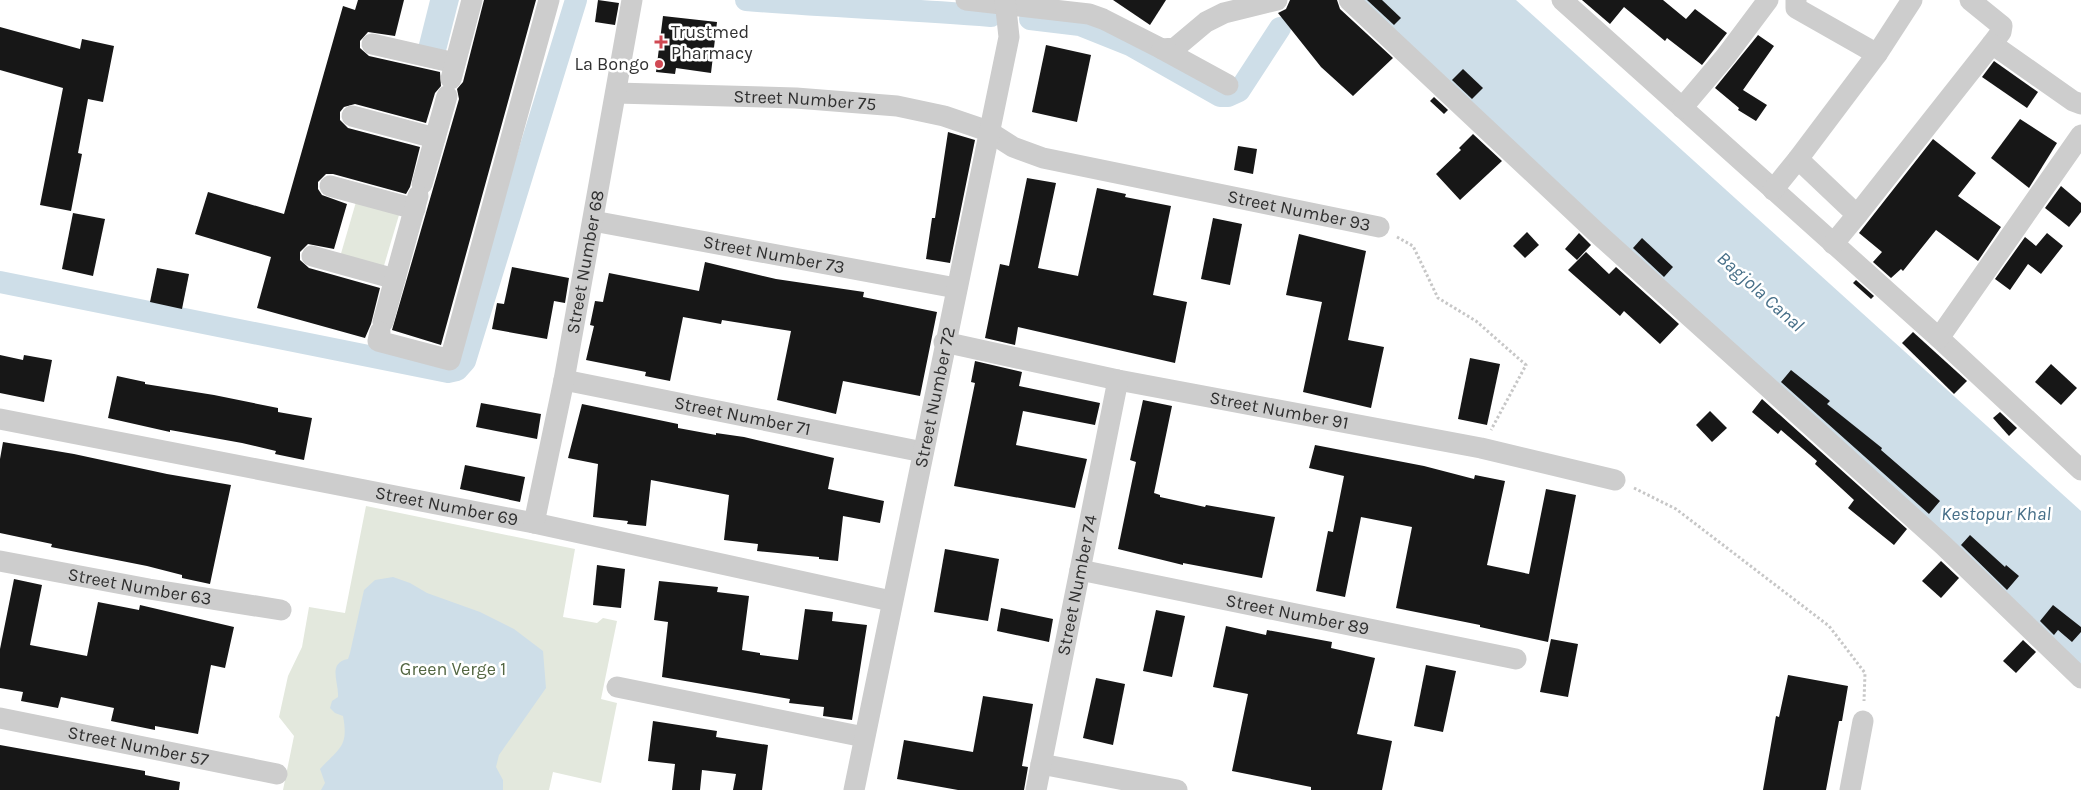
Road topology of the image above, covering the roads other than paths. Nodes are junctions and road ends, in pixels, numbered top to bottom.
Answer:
1 (472, 0) edge
2 (549, 0) edge
3 (632, 0) edge
4 (966, 0) edge
5 (1277, 0) edge
6 (1349, 0) edge
7 (1562, 0) edge
8 (1768, 0) edge
9 (1796, 0) edge
10 (1912, 0) edge
11 (1970, 0) edge
12 (1005, 2) edge
13 (372, 44) dead end
14 (1992, 44) junction
15 (1162, 49) junction
16 (1877, 54) junction
17 (451, 80) junction
18 (1228, 85) dead end
19 (616, 93) junction
20 (2081, 104) edge
21 (1682, 108) junction
22 (352, 116) dead end
23 (988, 131) junction
24 (2081, 135) edge
25 (435, 138) junction
26 (1798, 159) junction
27 (330, 186) dead end
28 (1773, 190) junction
29 (418, 196) junction
30 (1857, 215) junction
31 (593, 221) junction
32 (1379, 227) road end
33 (1834, 244) junction
34 (312, 256) dead end
35 (395, 279) junction
36 (956, 288) junction
37 (1939, 338) junction
38 (944, 342) junction
39 (564, 380) junction
40 (1118, 380) junction
41 (0, 419) edge
42 (923, 452) junction
43 (2081, 470) edge
44 (1615, 480) road end
45 (534, 524) junction
46 (0, 561) edge
47 (1080, 570) junction
48 (891, 601) junction
49 (281, 610) dead end
50 (1516, 659) dead end
51 (2081, 678) edge
52 (617, 687) dead end
53 (0, 718) edge
54 (1863, 721) road end
55 (864, 738) junction
56 (1041, 764) junction
57 (277, 774) dead end
58 (854, 790) edge
59 (1036, 790) edge
60 (1177, 790) edge
61 (1850, 790) edge

1 - 17 street
2 - 35 street
3 - 19 street, Street Number 68
4 - 12 street
5 - 15 street
6 - 51 street
7 - 21 street
8 - 21 street
9 - 16 street
10 - 16 street
11 - 14 street
12 - 15 street
12 - 23 street, Street Number 72
13 - 17 street
14 - 20 street
14 - 30 street
15 - 18 street
16 - 26 street
17 - 25 street
19 - 23 street, Street Number 75
19 - 31 street, Street Number 68
21 - 28 street
22 - 25 street
23 - 32 street, Street Number 93
23 - 36 street, Street Number 72
24 - 37 street
25 - 29 street
26 - 28 street
26 - 30 street
27 - 29 street
28 - 33 street
29 - 35 street
30 - 33 street
31 - 36 street, Street Number 73
31 - 39 street, Street Number 68
33 - 37 street
34 - 35 street
36 - 38 street, Street Number 72
37 - 43 street
38 - 40 street, Street Number 91
38 - 42 street, Street Number 72
39 - 42 street, Street Number 71
39 - 45 street, Street Number 68
40 - 44 street, Street Number 91
40 - 47 street, Street Number 74
41 - 45 street, Street Number 69
42 - 48 street, Street Number 72
45 - 48 street, Street Number 69
46 - 49 street, Street Number 63
47 - 50 street, Street Number 89
47 - 56 street, Street Number 74
48 - 55 street, Street Number 72
52 - 55 street
53 - 57 street, Street Number 57
54 - 61 street
55 - 58 street, Street Number 72
56 - 59 street, Street Number 74
56 - 60 street

